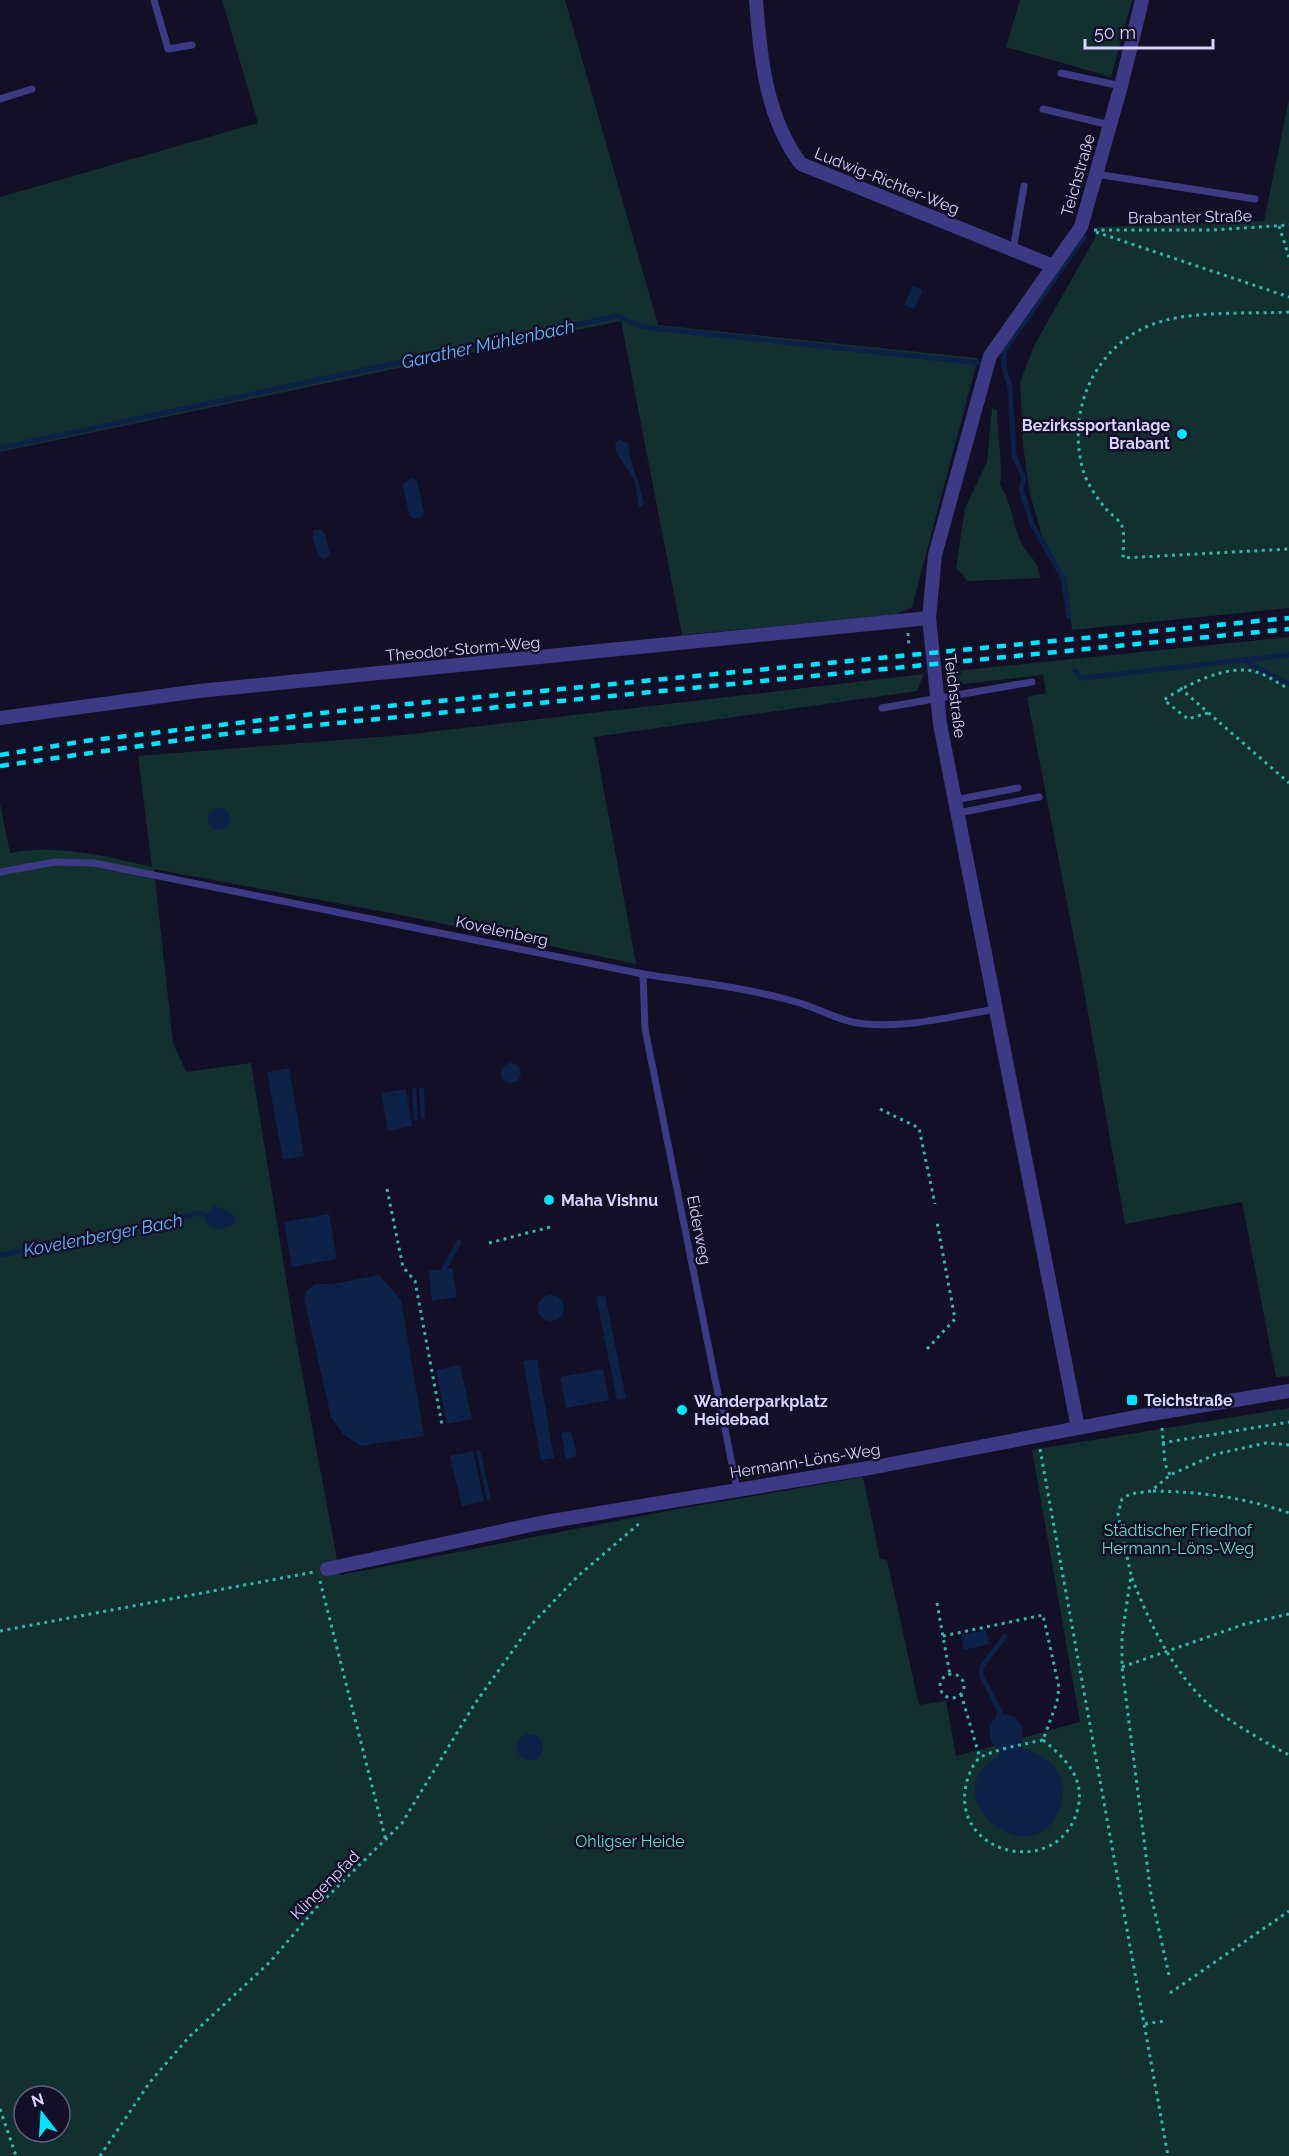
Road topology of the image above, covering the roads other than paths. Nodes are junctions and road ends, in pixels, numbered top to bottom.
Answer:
1 (154, 0) edge
2 (756, 0) edge
3 (1142, 0) edge
4 (192, 45) dead end
5 (1061, 73) dead end
6 (1121, 86) junction
7 (32, 89) dead end
8 (0, 99) edge
9 (1043, 109) dead end
10 (1110, 125) junction
11 (1096, 174) junction
12 (1024, 186) dead end
13 (1255, 199) dead end
14 (1012, 250) junction
15 (1053, 266) junction
16 (929, 618) junction
17 (1032, 682) dead end
18 (936, 698) junction
19 (882, 708) dead end
20 (0, 718) edge
21 (1018, 788) dead end
22 (1039, 797) dead end
23 (957, 806) junction
24 (0, 872) edge
25 (643, 975) junction
26 (996, 1009) junction
27 (1289, 1391) edge
28 (1078, 1428) junction
29 (738, 1489) junction
30 (322, 1570) road end

1 - 4 lane
2 - 14 street, Ludwig-Richter-Weg
3 - 6 street, Teichstraße
5 - 6 lane
6 - 10 street, Teichstraße
7 - 8 lane
9 - 10 lane
10 - 11 street, Teichstraße
11 - 13 lane
11 - 15 street, Teichstraße
12 - 14 lane
14 - 15 street, Ludwig-Richter-Weg
15 - 16 street, Teichstraße
16 - 18 street, Teichstraße
16 - 20 street, Theodor-Storm-Weg
17 - 18 lane
18 - 19 lane
18 - 23 street, Teichstraße
21 - 23 lane
22 - 23 lane
23 - 26 street, Teichstraße
24 - 25 lane, Kovelenberg
25 - 26 lane, Kovelenberg
25 - 29 lane, Eiderweg
26 - 28 street, Teichstraße
27 - 28 street, Hermann-Löns-Weg
28 - 29 street, Hermann-Löns-Weg
29 - 30 street, Hermann-Löns-Weg

